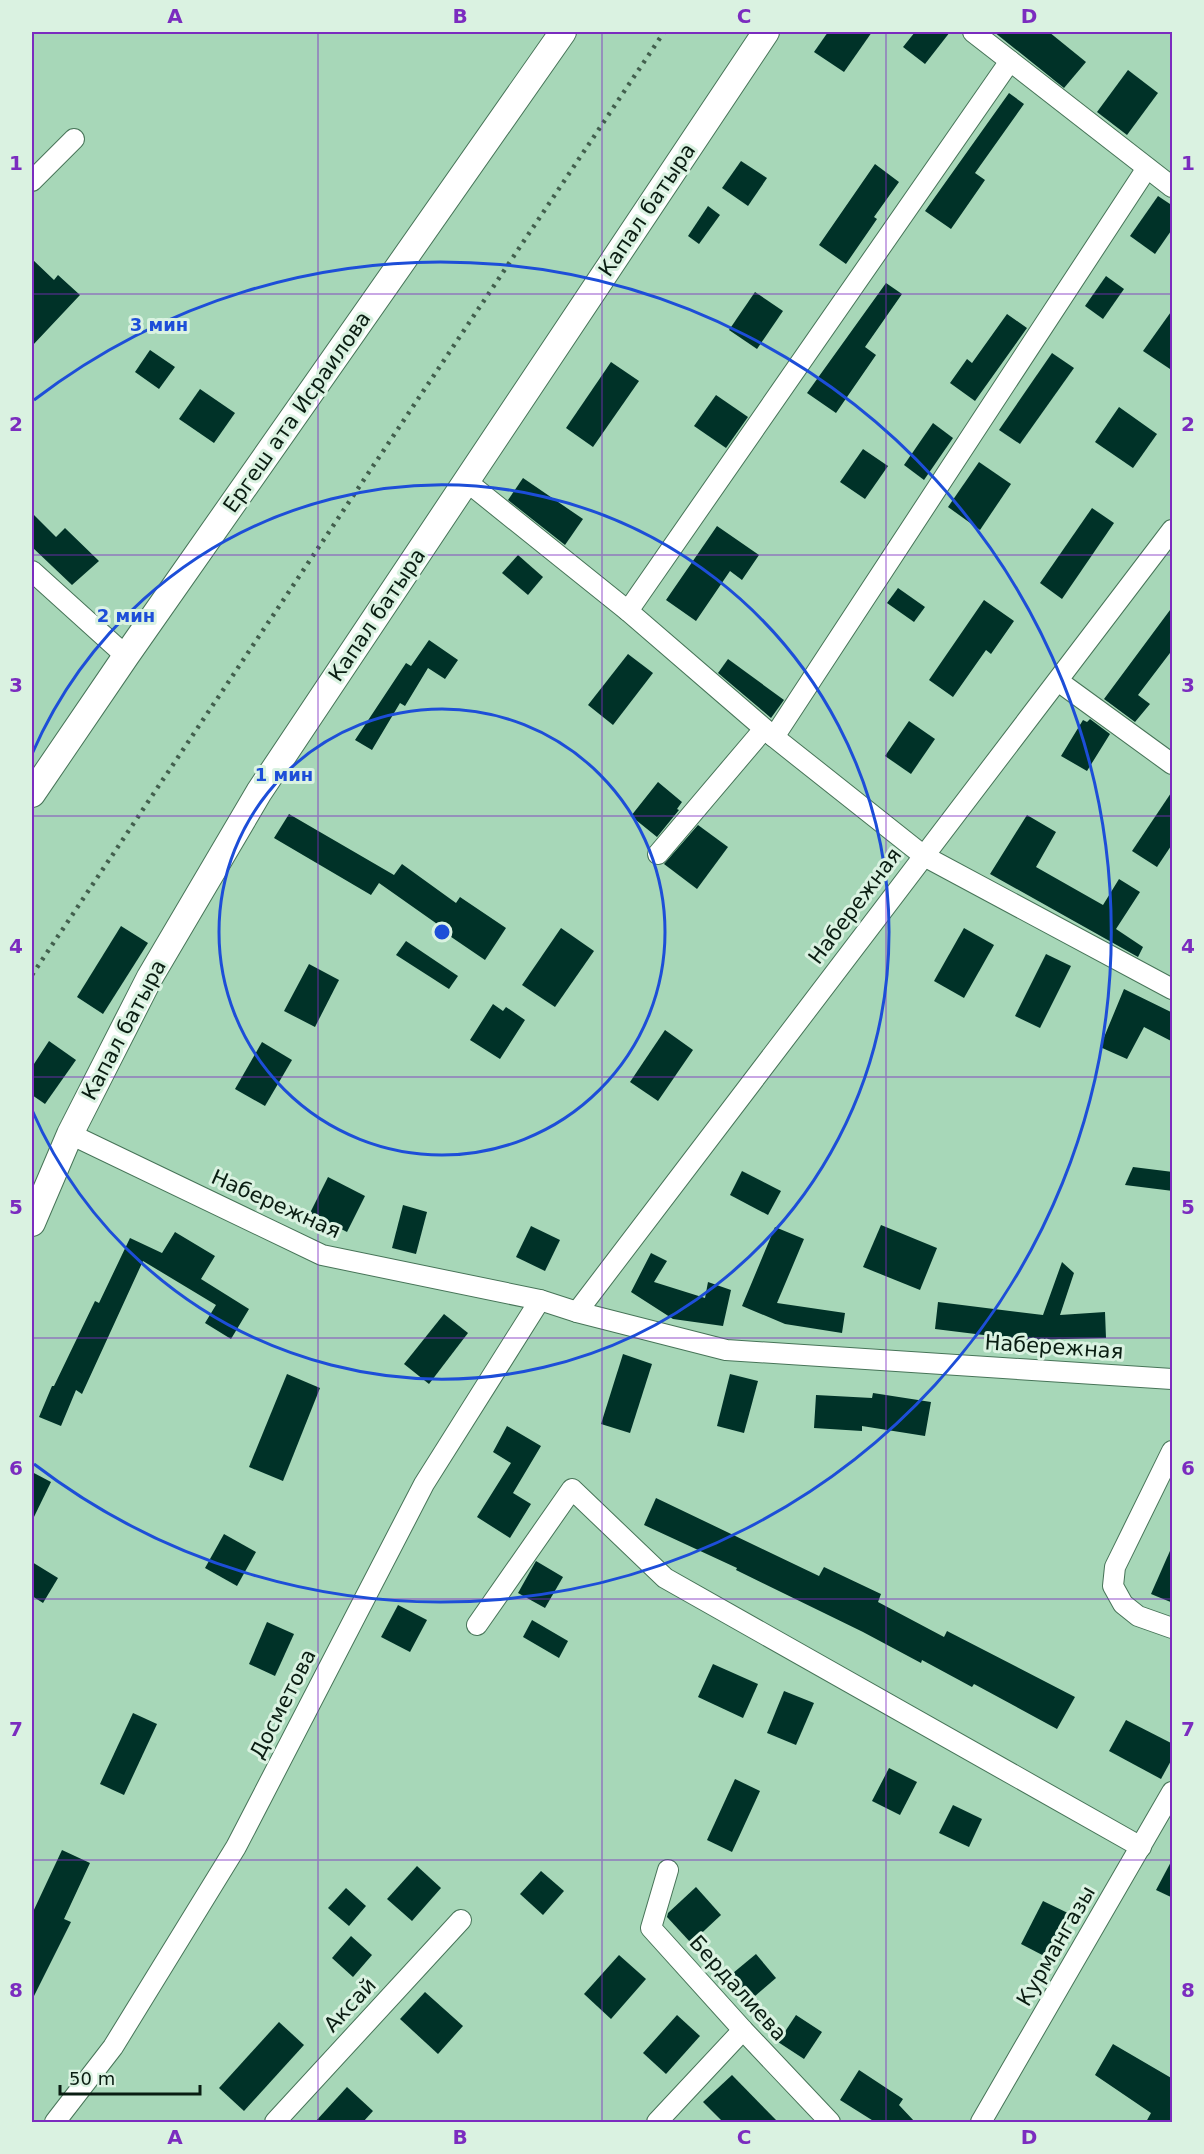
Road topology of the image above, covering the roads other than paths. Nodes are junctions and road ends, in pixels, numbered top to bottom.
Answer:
1 (563, 32) edge
2 (766, 32) edge
3 (973, 32) edge
4 (1010, 61) junction
5 (74, 139) dead end
6 (1147, 168) junction
7 (32, 181) edge
8 (1173, 187) edge
9 (466, 481) junction
10 (1173, 530) edge
11 (32, 571) edge
12 (628, 611) junction
13 (126, 656) junction
14 (1058, 681) junction
15 (769, 733) junction
16 (1173, 764) edge
17 (32, 794) edge
18 (658, 854) dead end
19 (924, 856) junction
20 (1173, 989) edge
21 (70, 1134) junction
22 (32, 1223) edge
23 (540, 1300) junction
24 (577, 1312) junction
25 (1173, 1379) edge
26 (1173, 1451) edge
27 (477, 1624) dead end
28 (1173, 1628) edge
29 (1173, 1792) edge
30 (1141, 1847) junction
31 (668, 1870) dead end
32 (460, 1920) dead end
33 (743, 2030) junction
34 (55, 2122) edge
35 (275, 2122) edge
36 (657, 2122) edge
37 (830, 2122) edge
38 (981, 2122) edge

1 - 13 main road, Ергеш ата Исраилова
2 - 9 main road, Капал батыра
3 - 4 street
4 - 6 street
4 - 12 street
5 - 7 street
6 - 8 street
6 - 15 street
9 - 12 street
9 - 21 main road, Капал батыра
10 - 14 street, Набережная
11 - 13 street
12 - 15 street
13 - 17 main road, Ергеш ата Исраилова
14 - 16 street
14 - 19 street, Набережная
15 - 18 street
15 - 19 street
19 - 20 street
19 - 24 street, Набережная
21 - 22 main road, Капал батыра
21 - 23 street, Набережная
23 - 24 street, Набережная
23 - 34 street, Досметова
24 - 25 street, Набережная
26 - 28 street
27 - 30 street
29 - 30 street, Курмангазы
30 - 38 street, Курмангазы
31 - 33 street, Бердалиева
32 - 35 street, Аксай
33 - 36 street
33 - 37 street, Бердалиева

